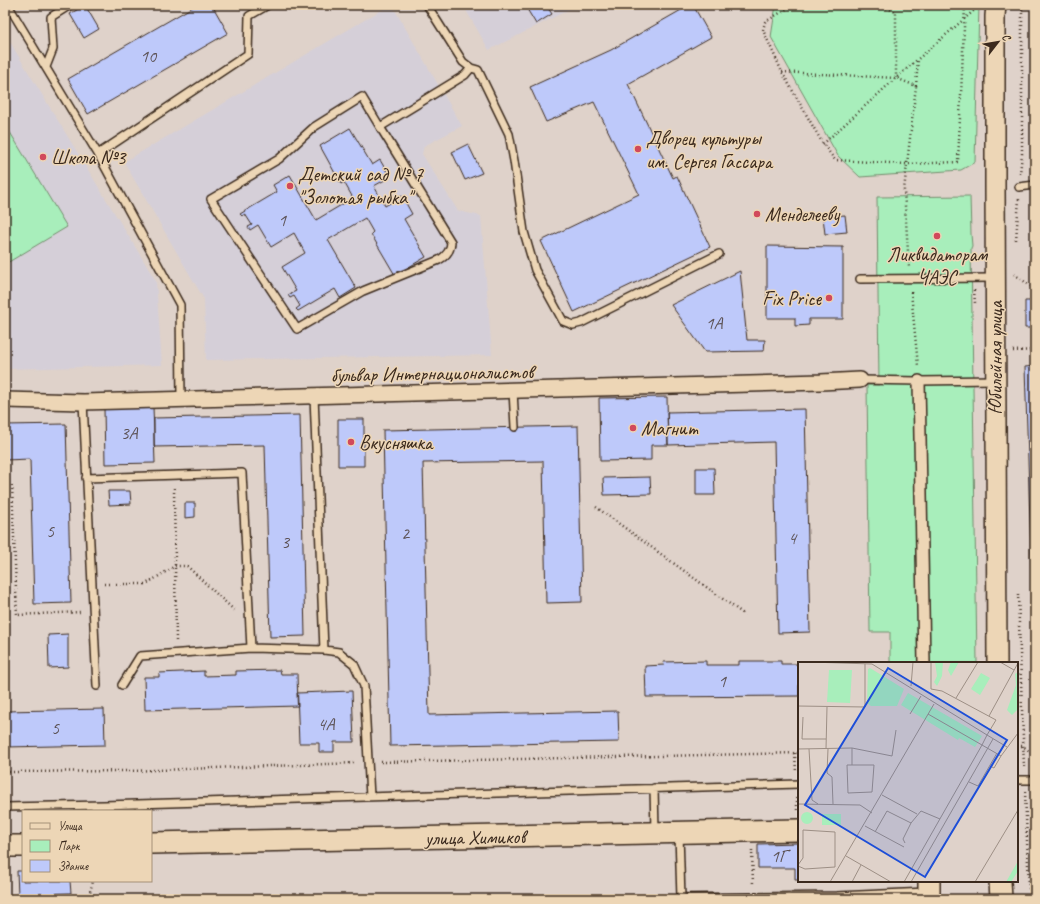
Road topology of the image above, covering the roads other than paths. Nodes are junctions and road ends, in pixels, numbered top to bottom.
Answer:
1 (8, 5) edge
2 (70, 5) edge
3 (268, 5) edge
4 (427, 5) edge
5 (996, 5) edge
6 (46, 67) junction
7 (471, 68) junction
8 (380, 126) junction
9 (98, 154) junction
10 (1035, 185) edge
11 (1020, 187) road end
12 (719, 254) dead end
13 (995, 278) junction
14 (860, 279) dead end
15 (860, 380) joint
16 (996, 380) junction
17 (919, 381) junction
18 (513, 391) junction
19 (314, 396) junction
20 (181, 399) junction
21 (5, 400) edge
22 (83, 402) junction
23 (515, 427) dead end
24 (86, 478) junction
25 (251, 648) junction
26 (324, 650) junction
27 (924, 662) edge
28 (997, 662) edge
29 (122, 685) dead end
30 (97, 686) dead end
31 (1021, 780) edge
32 (1035, 780) edge
33 (798, 784) edge
34 (654, 788) junction
35 (370, 797) junction
36 (5, 807) edge
37 (798, 830) edge
38 (655, 833) junction
39 (679, 833) junction
40 (152, 843) edge
41 (5, 846) edge
42 (22, 846) edge
43 (1000, 882) edge
44 (929, 891) edge
45 (837, 897) edge
46 (1001, 899) edge

1 - 6 lane
2 - 6 lane
3 - 9 lane
4 - 7 lane
5 - 13 street, Юбилейная улица
6 - 9 lane
7 - 8 lane
7 - 12 lane
8 - 8 lane
9 - 20 lane
10 - 11 lane
13 - 14 lane
13 - 16 street, Юбилейная улица
15 - 17 lane
15 - 18 street, бульвар Интернационалистов
16 - 17 lane
16 - 28 street, Юбилейная улица
17 - 27 street
18 - 19 street, бульвар Интернационалистов
18 - 23 lane
19 - 20 street, бульвар Интернационалистов
19 - 26 lane
20 - 22 street, бульвар Интернационалистов
21 - 22 street, бульвар Интернационалистов
22 - 24 lane
24 - 25 lane
24 - 30 lane
25 - 26 lane
25 - 29 lane
26 - 35 lane
31 - 32 lane
33 - 34 lane
34 - 35 lane
34 - 38 lane
35 - 36 lane
37 - 39 main road, улица Химиков
38 - 39 main road, улица Химиков
38 - 40 main road, улица Химиков
39 - 45 lane
41 - 42 main road
43 - 46 main road
44 - 45 lane

